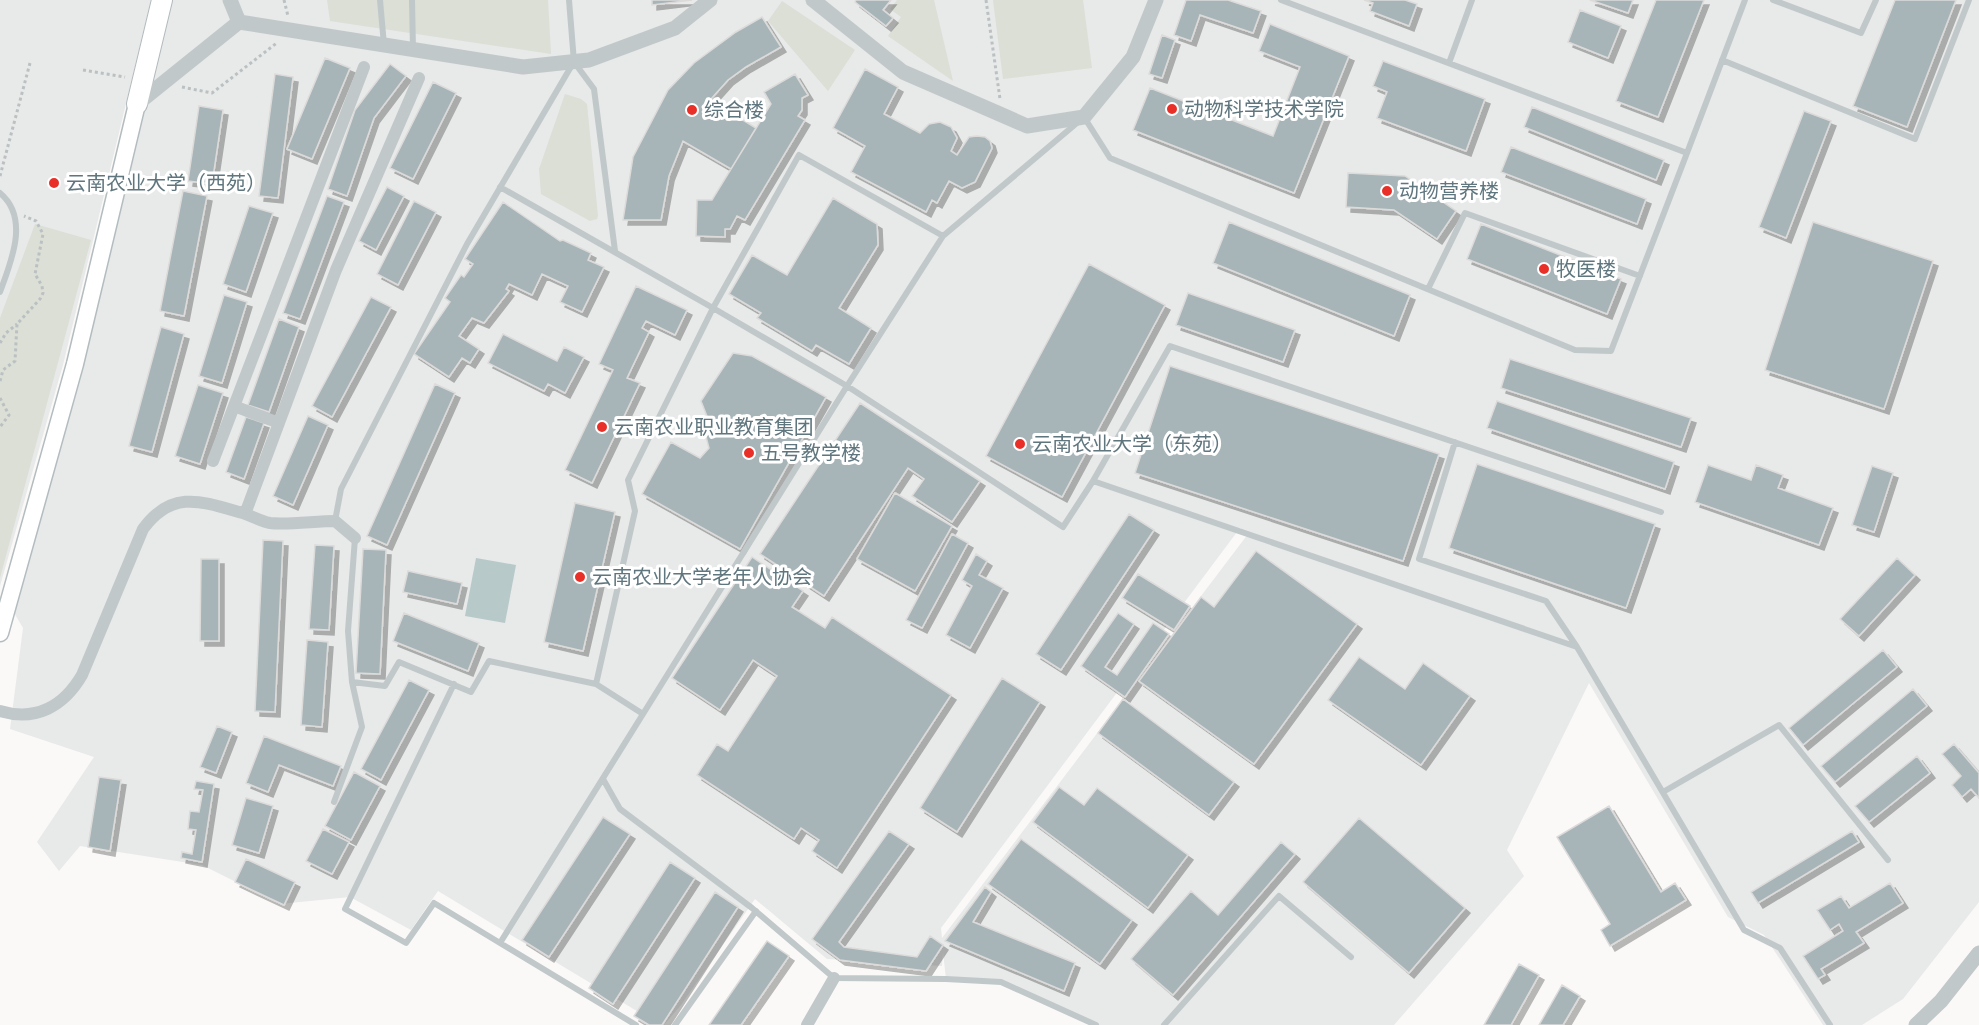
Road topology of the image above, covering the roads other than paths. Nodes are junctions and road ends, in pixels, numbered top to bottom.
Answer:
1 (162, 0) edge
2 (230, 0) edge
3 (380, 0) edge
4 (412, 0) edge
5 (569, 0) edge
6 (710, 0) edge
7 (813, 0) edge
8 (1155, 0) edge
9 (1281, 0) edge
10 (1472, 0) edge
11 (1745, 0) edge
12 (1773, 0) edge
13 (1876, 0) edge
14 (1969, 0) edge
15 (239, 22) junction
16 (384, 45) junction
17 (413, 50) junction
18 (1722, 60) junction
19 (574, 62) junction
20 (1449, 63) junction
21 (364, 67) dead end
22 (419, 78) dead end
23 (137, 104) junction
24 (1084, 117) junction
25 (1687, 153) junction
26 (500, 187) junction
27 (0, 193) edge
28 (943, 236) junction
29 (615, 251) junction
30 (1640, 276) junction
31 (1428, 289) junction
32 (0, 292) edge
33 (713, 308) junction
34 (847, 386) junction
35 (234, 406) junction
36 (279, 423) junction
37 (1455, 442) junction
38 (213, 461) dead end
39 (1093, 481) junction
40 (1661, 512) dead end
41 (245, 514) junction
42 (335, 521) junction
43 (355, 538) joint
44 (4, 601) edge
45 (0, 633) edge
46 (1577, 647) junction
47 (352, 682) junction
48 (454, 684) junction
49 (596, 684) junction
50 (0, 711) edge
51 (643, 714) junction
52 (603, 779) junction
53 (1662, 792) junction
54 (334, 802) dead end
55 (1888, 860) dead end
56 (756, 911) junction
57 (500, 944) junction
58 (1979, 953) edge
59 (1351, 957) dead end
60 (834, 978) junction
61 (636, 1025) edge
62 (675, 1025) edge
63 (807, 1025) edge
64 (1096, 1025) edge
65 (1164, 1025) edge
66 (1830, 1025) edge
67 (1916, 1025) edge

1 - 23 main road
2 - 15 street
3 - 16 lane
4 - 17 lane
5 - 19 lane
6 - 19 street
7 - 24 street
8 - 24 street
9 - 20 lane
10 - 20 lane
11 - 18 lane
12 - 13 lane
14 - 18 lane
15 - 16 street
15 - 23 street
16 - 17 street
17 - 19 street
18 - 25 lane
19 - 26 lane
19 - 29 lane
20 - 25 lane
21 - 35 street
22 - 36 street
23 - 44 main road
24 - 28 lane
24 - 31 lane
25 - 30 lane
26 - 29 lane
26 - 42 lane
27 - 32 lane
28 - 33 lane
28 - 34 lane
29 - 33 lane
30 - 31 lane
30 - 31 lane
33 - 34 lane
33 - 49 lane
34 - 39 lane
34 - 51 lane
35 - 36 street
35 - 38 street
36 - 41 street
37 - 39 lane
37 - 40 lane
37 - 46 lane
39 - 46 lane
41 - 42 street
41 - 50 street
42 - 43 street
43 - 47 lane
44 - 45 main road
46 - 53 lane
47 - 48 lane
47 - 54 lane
48 - 49 lane
48 - 57 lane
49 - 51 lane
51 - 52 lane
52 - 56 lane
52 - 57 lane
53 - 55 lane
53 - 66 lane
56 - 60 lane
56 - 62 lane
57 - 61 lane
58 - 67 street
59 - 65 lane
60 - 63 street
60 - 64 lane

